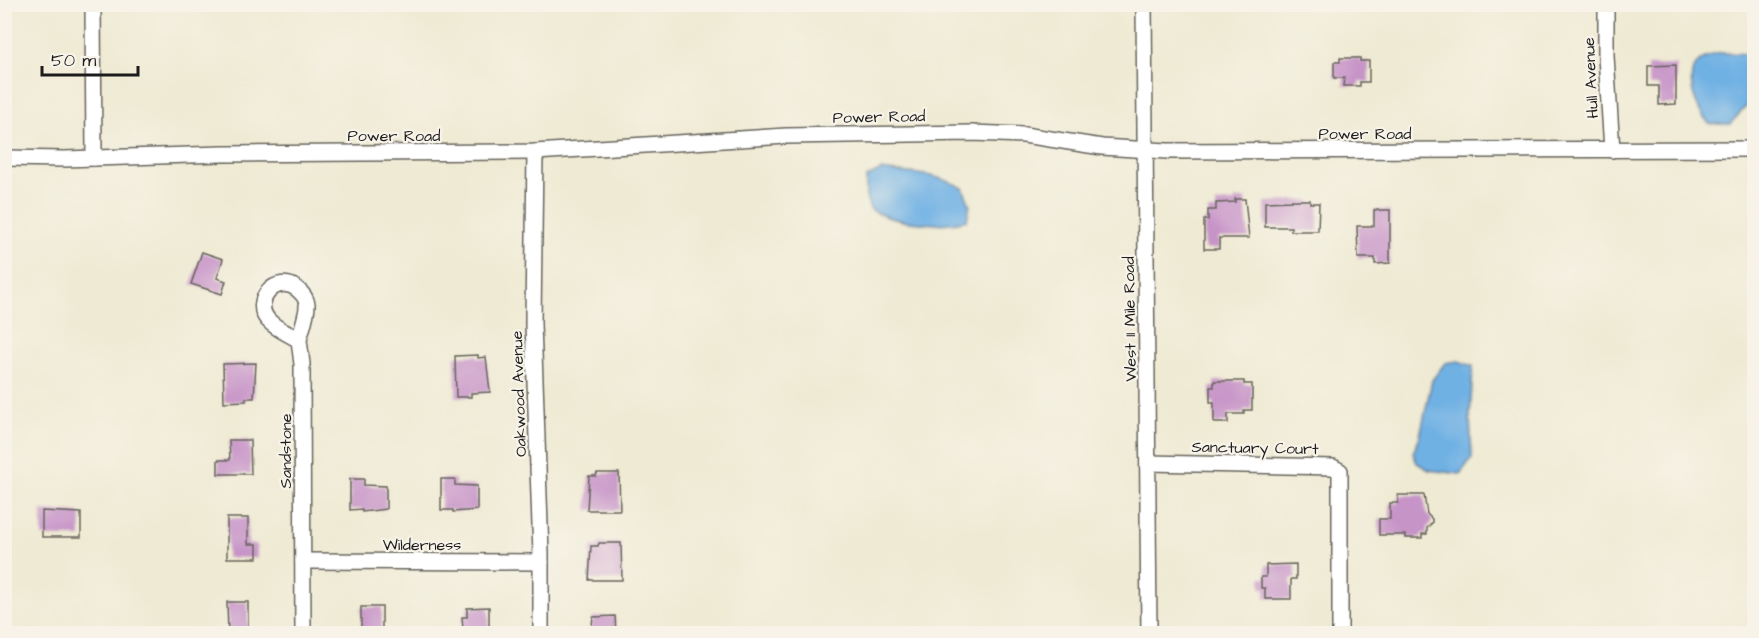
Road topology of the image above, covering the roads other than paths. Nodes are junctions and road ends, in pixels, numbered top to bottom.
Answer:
1 (93, 4) edge
2 (1144, 4) edge
3 (1606, 4) edge
4 (1755, 149) edge
5 (1145, 150) junction
6 (1612, 150) junction
7 (535, 152) junction
8 (94, 158) junction
9 (4, 159) edge
10 (299, 340) dead end
11 (1148, 463) junction
12 (303, 561) junction
13 (541, 562) junction
14 (303, 633) edge
15 (541, 633) edge
16 (1149, 633) edge
17 (1340, 633) edge

1 - 8 street
2 - 5 street, West 11 Mile Road
3 - 6 street, Hull Avenue
4 - 6 street, Power Road
5 - 6 street, Power Road
5 - 7 street, Power Road
5 - 11 street, West 11 Mile Road
7 - 8 street, Power Road
7 - 13 street, Oakwood Avenue
8 - 9 street, Power Road
10 - 12 street, Sandstone
11 - 16 street, West 11 Mile Road
11 - 17 street, Sanctuary Court
12 - 13 street, Wilderness
12 - 14 street, Sandstone
13 - 15 street, Oakwood Avenue

